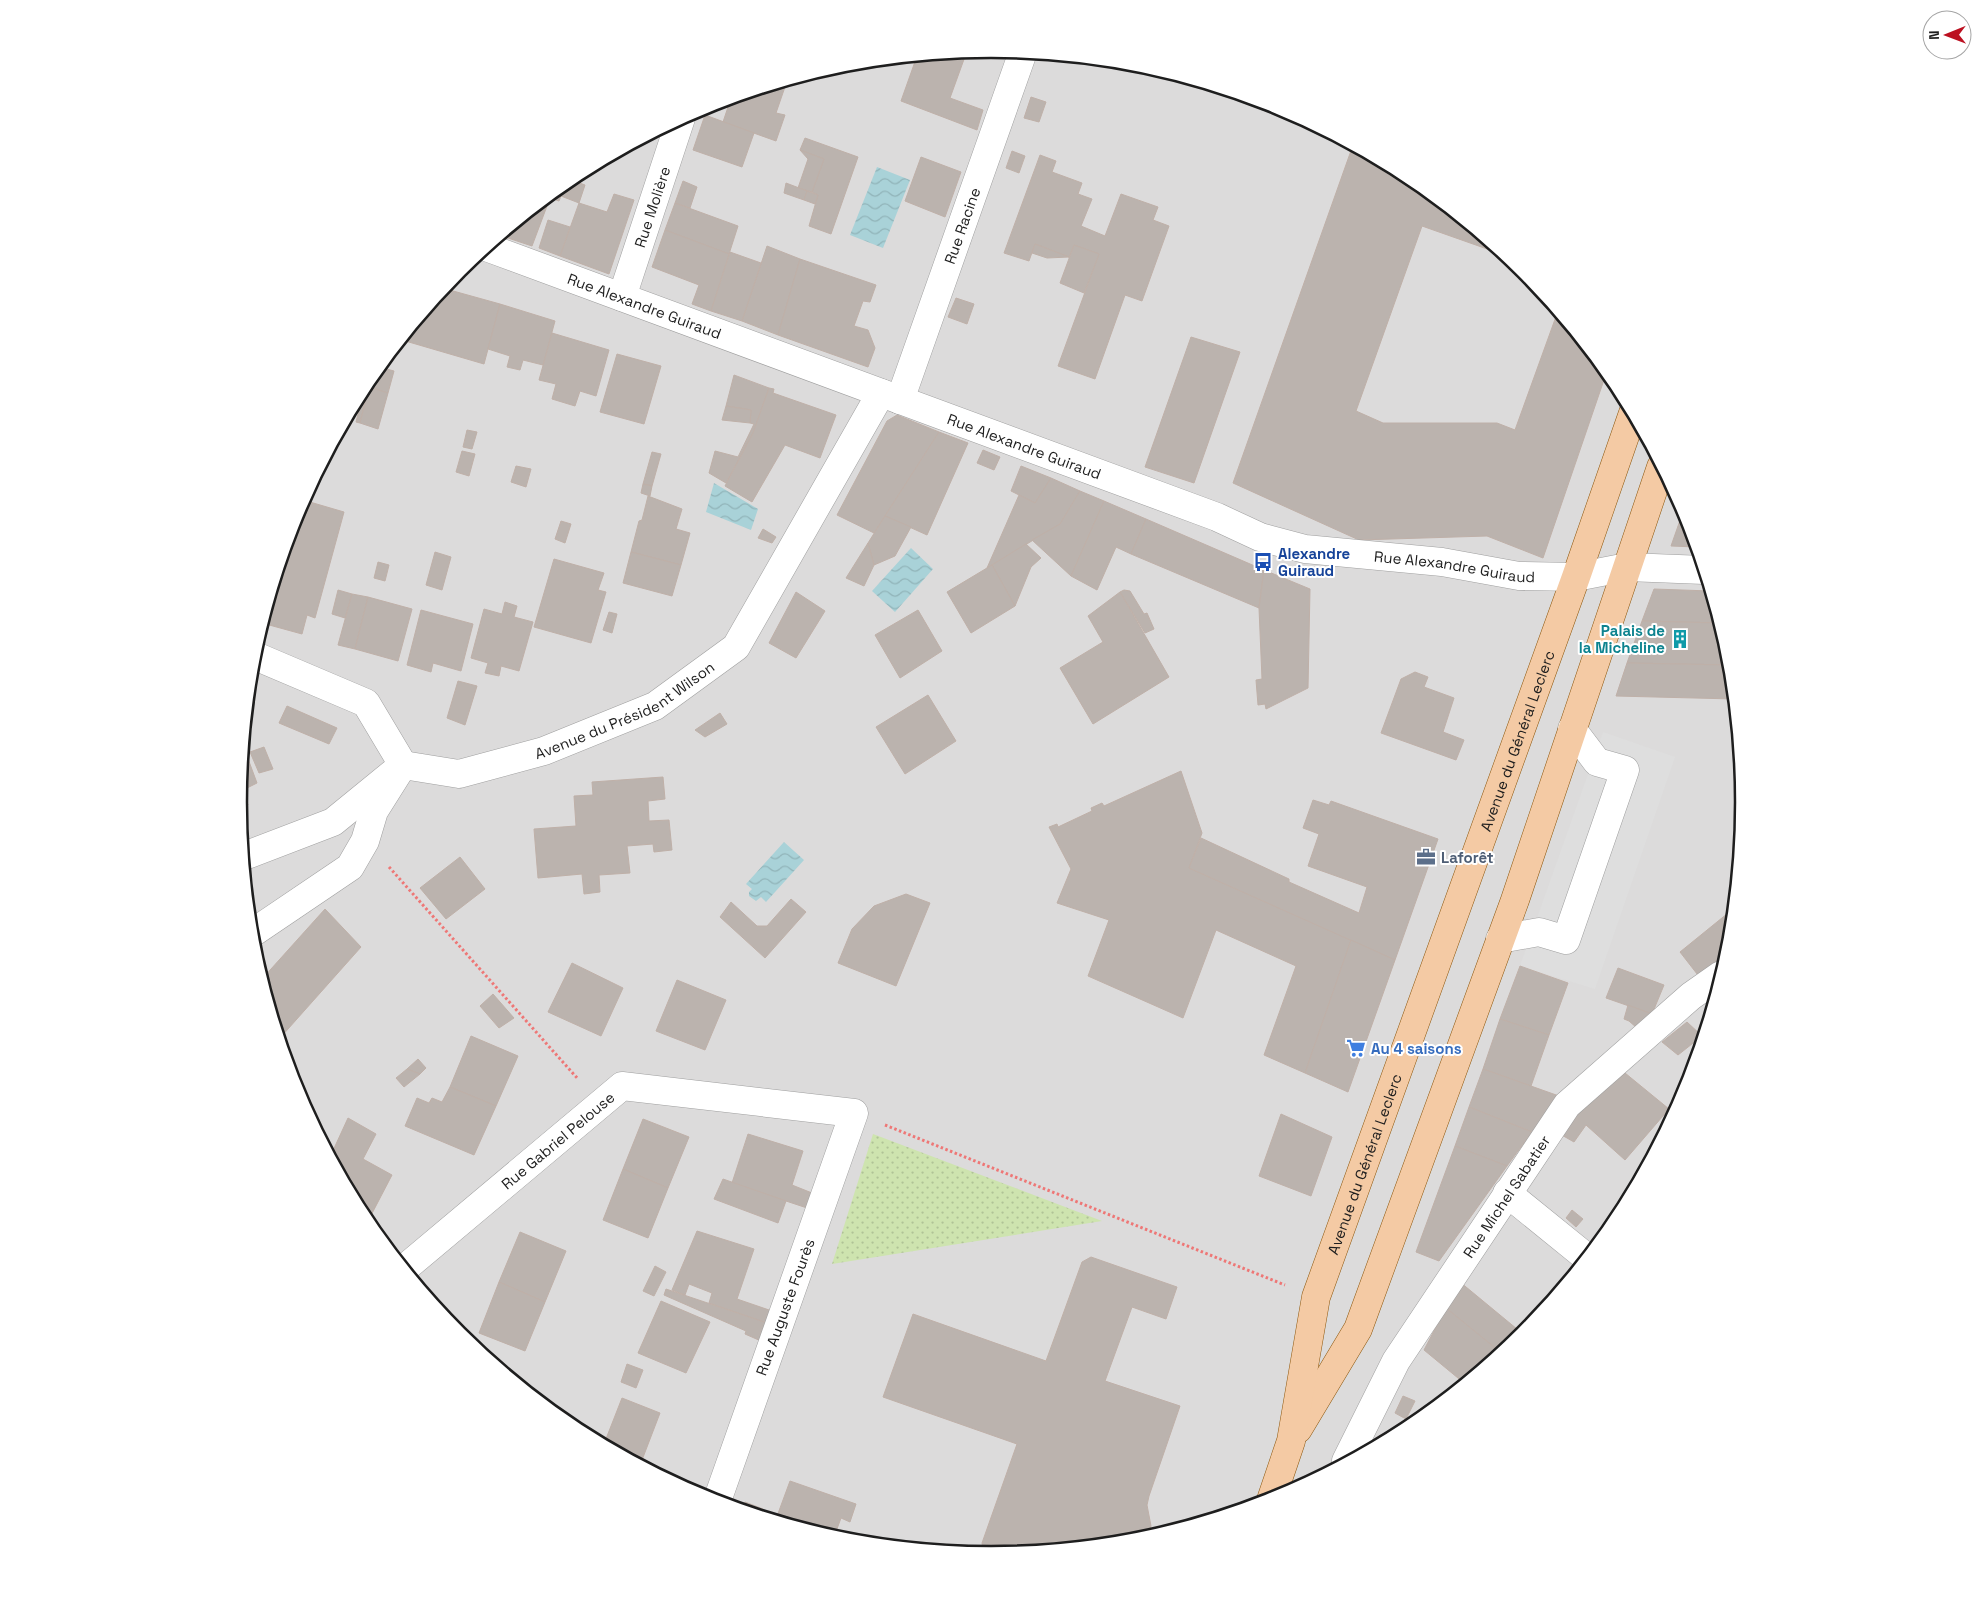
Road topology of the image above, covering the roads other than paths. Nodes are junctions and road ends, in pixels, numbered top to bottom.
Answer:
1 (1020, 59) edge
2 (678, 127) edge
3 (492, 249) edge
4 (622, 297) junction
5 (891, 397) junction
6 (1630, 422) edge
7 (1659, 475) edge
8 (1627, 567) junction
9 (1698, 570) edge
10 (1576, 577) junction
11 (261, 658) edge
12 (1572, 729) junction
13 (403, 764) junction
14 (249, 854) edge
15 (258, 929) edge
16 (1500, 939) junction
17 (1711, 989) edge
18 (1701, 1004) edge
19 (854, 1113) joint
20 (1507, 1193) junction
21 (1581, 1253) edge
22 (409, 1264) edge
23 (1291, 1441) junction
24 (1350, 1453) edge
25 (1275, 1490) edge
26 (719, 1494) edge

1 - 5 street, Rue Racine
2 - 4 street, Rue Molière
3 - 4 street, Rue Alexandre Guiraud
4 - 5 street, Rue Alexandre Guiraud
5 - 10 street, Rue Alexandre Guiraud
5 - 13 street, Avenue du Président Wilson
6 - 10 main road, Avenue du Général Leclerc
7 - 8 main road, Avenue du Général Leclerc
8 - 9 street, Rue Alexandre Guiraud
8 - 10 street, Rue Alexandre Guiraud
8 - 12 main road, Avenue du Général Leclerc
10 - 23 main road, Avenue du Général Leclerc
11 - 13 street
12 - 16 main road, Avenue du Général Leclerc
12 - 16 street
13 - 14 street
13 - 15 street
16 - 23 main road, Avenue du Général Leclerc
17 - 18 street, Rue Michel Sabatier
18 - 20 street, Rue Michel Sabatier
19 - 22 street, Rue Gabriel Pelouse
19 - 26 street, Rue Auguste Fourès
20 - 21 street
20 - 24 street, Rue Michel Sabatier
23 - 25 main road, Avenue du Général Leclerc

